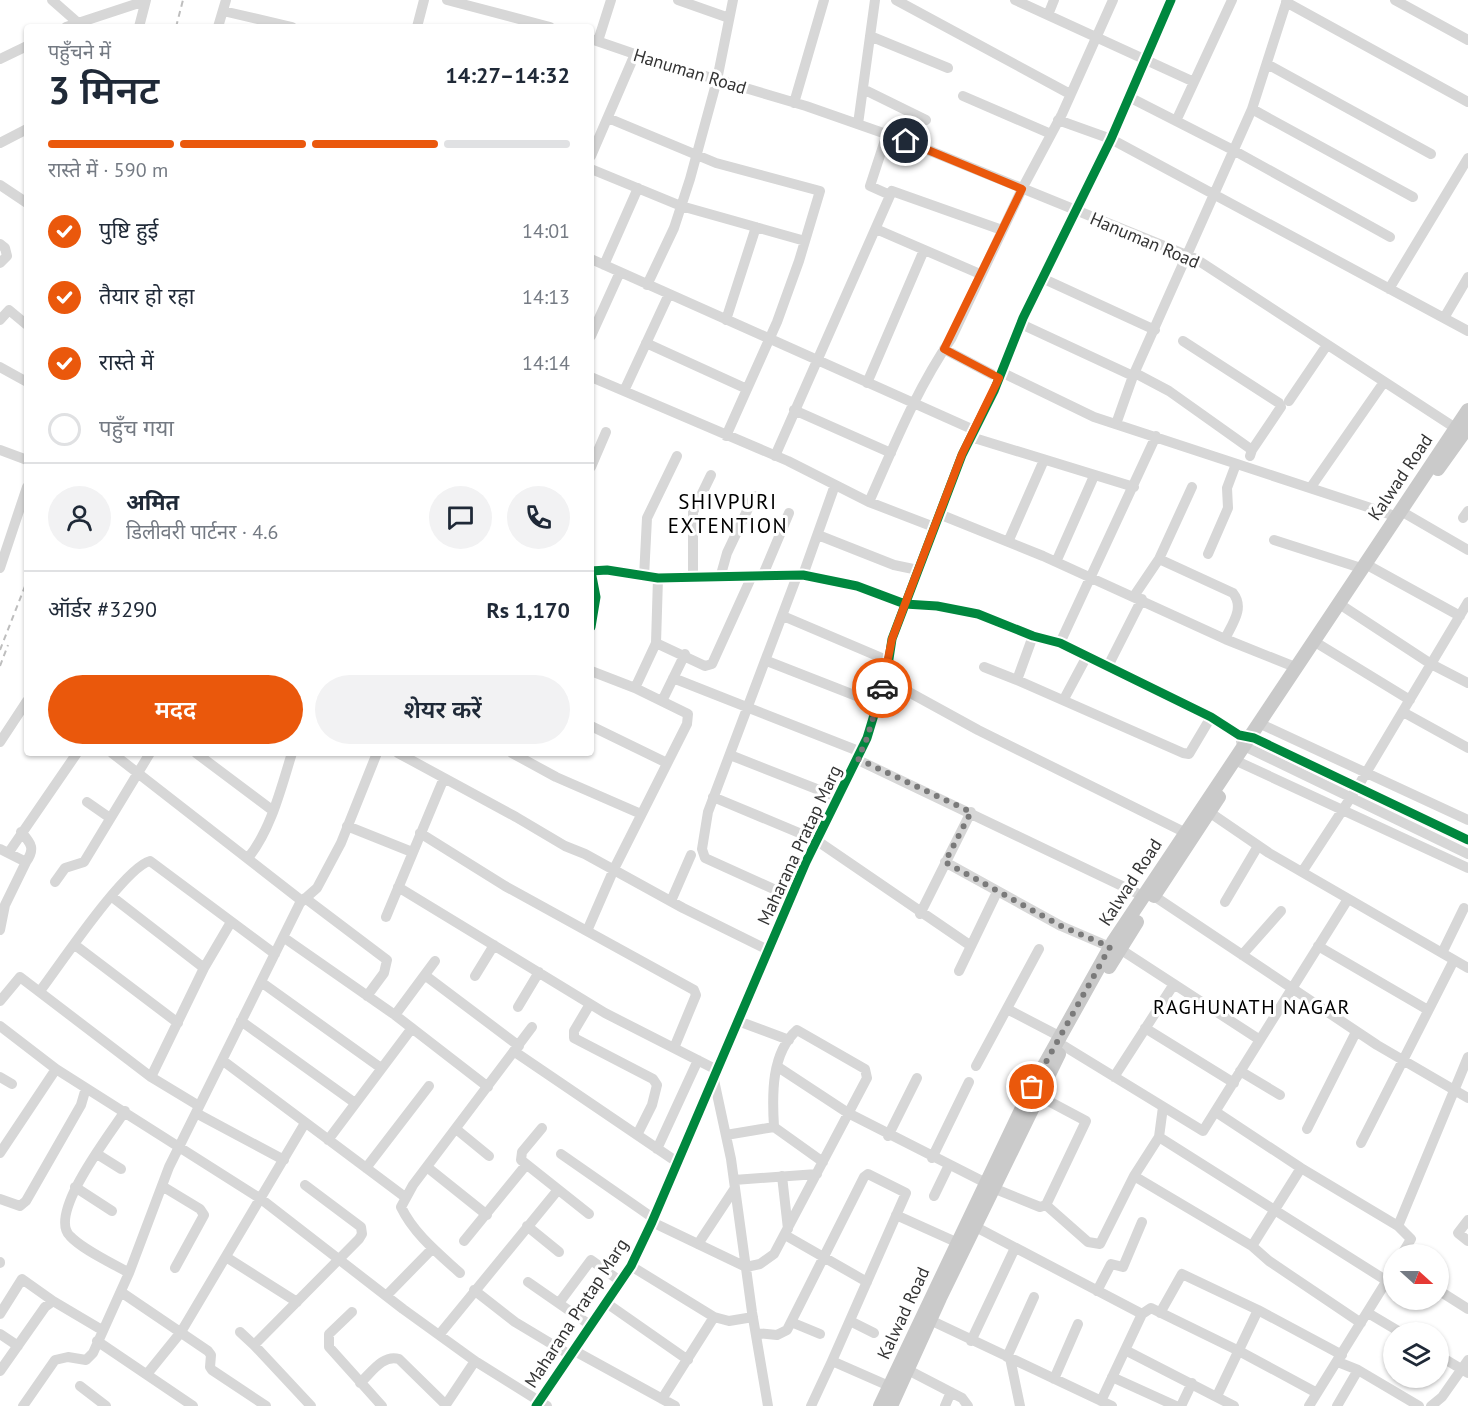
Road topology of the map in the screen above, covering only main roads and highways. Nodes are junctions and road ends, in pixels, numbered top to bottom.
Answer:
1 (1468, 410) edge
2 (1464, 431) edge
3 (1366, 567) junction
4 (1247, 741) junction
5 (1148, 894) junction
6 (1061, 1041) junction
7 (988, 1185) junction
8 (879, 1406) edge
9 (891, 1406) edge

1 - 2 main road, Kalwad Road
2 - 3 main road, Kalwad Road
3 - 4 main road, Kalwad Road
3 - 4 main road, Kalwad Road
4 - 5 main road, Kalwad Road
4 - 5 main road, Kalwad Road
5 - 6 main road, Kalwad Road
6 - 7 main road, Kalwad Road
6 - 7 main road, Kalwad Road
7 - 8 main road, Kalwad Road
7 - 9 main road, Kalwad Road

